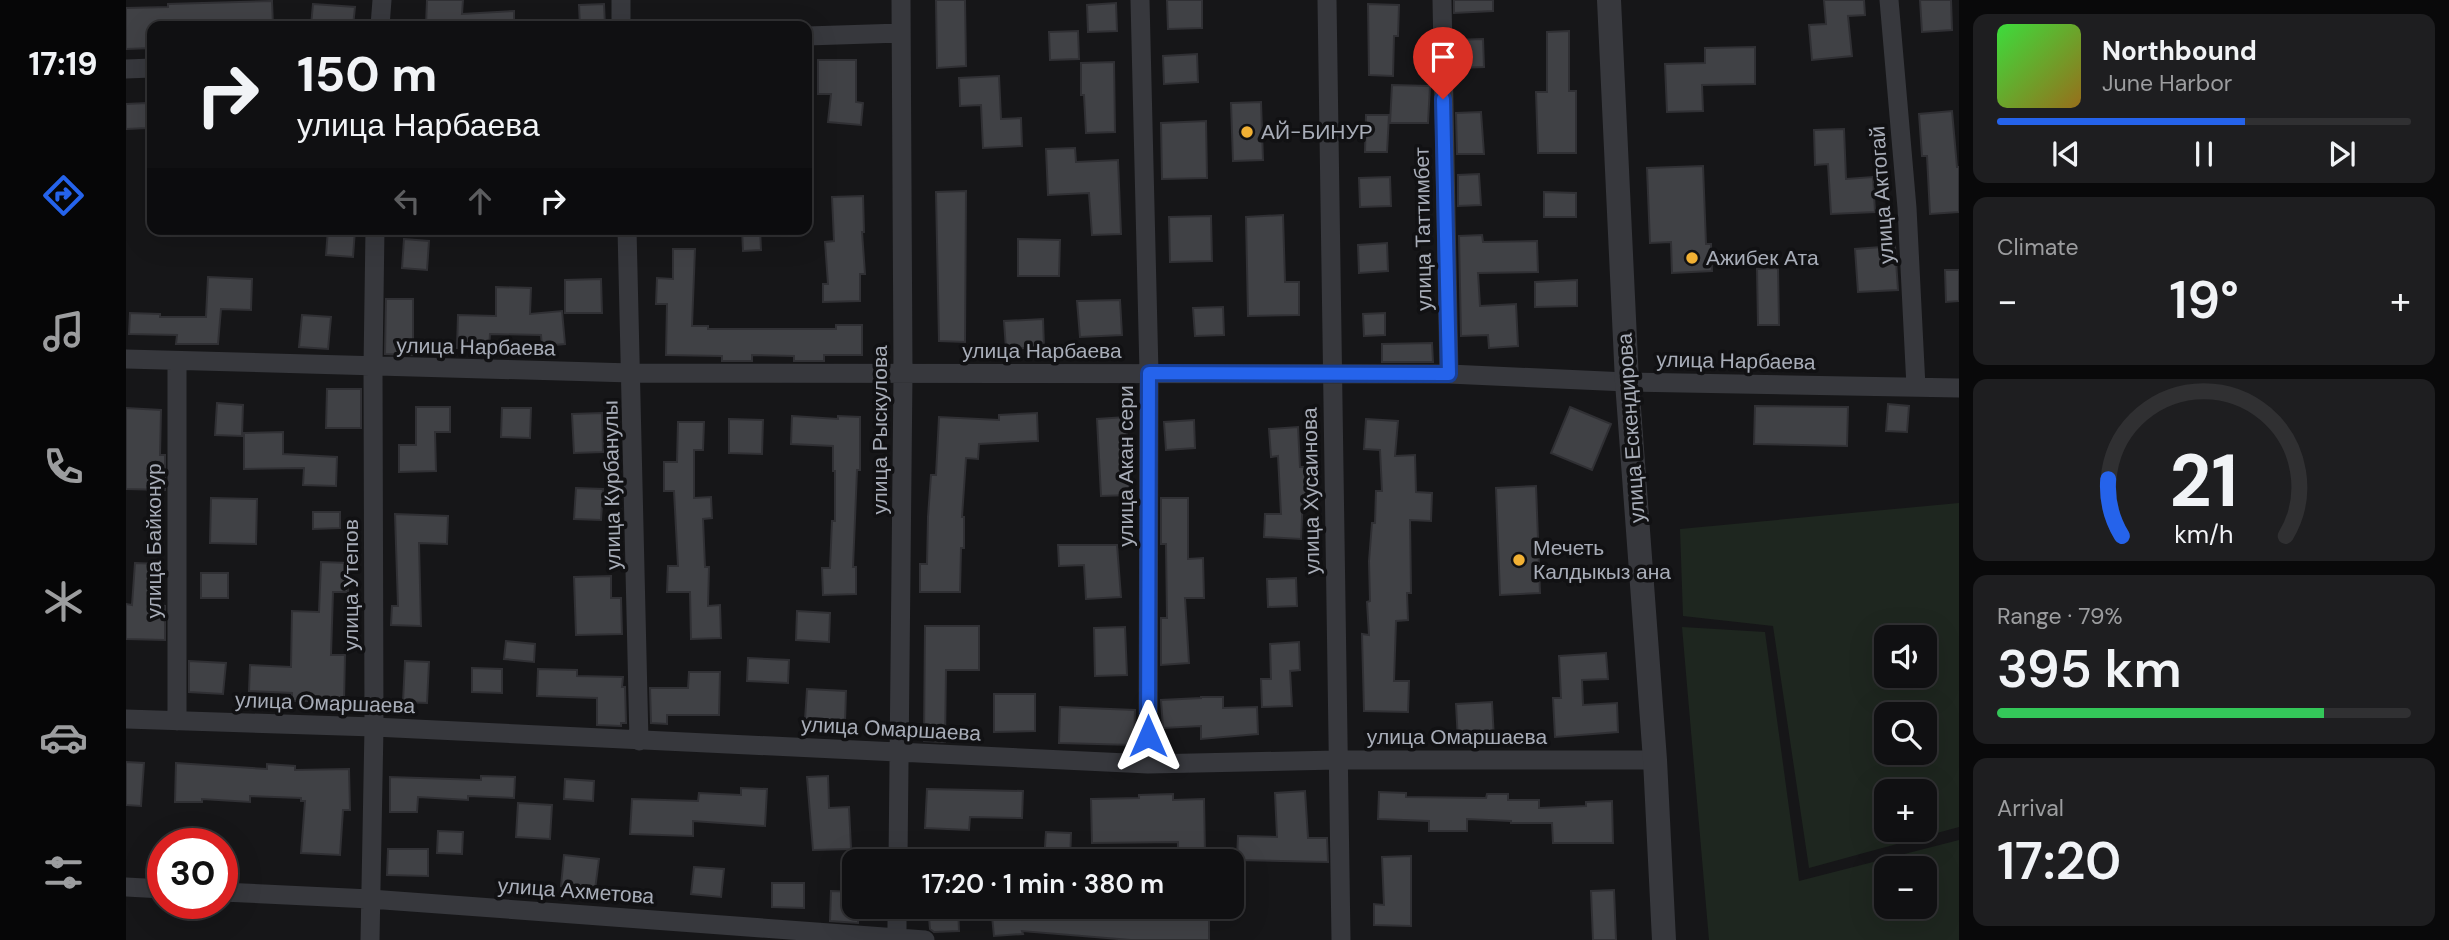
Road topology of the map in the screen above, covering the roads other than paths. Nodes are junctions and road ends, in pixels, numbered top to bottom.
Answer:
1 (382, 0) edge
2 (621, 0) edge
3 (901, 0) edge
4 (1140, 0) edge
5 (1327, 0) edge
6 (1442, 0) edge
7 (1609, 0) edge
8 (1889, 0) edge
9 (380, 21) edge
10 (621, 21) edge
11 (901, 33) junction
12 (812, 36) edge
13 (147, 68) edge
14 (126, 69) edge
15 (375, 235) edge
16 (627, 235) edge
17 (126, 359) edge
18 (177, 361) junction
19 (373, 368) junction
20 (632, 373) junction
21 (1149, 373) junction
22 (1332, 373) junction
23 (903, 374) junction
24 (1449, 374) junction
25 (1627, 382) junction
26 (1916, 387) junction
27 (1959, 388) edge
28 (126, 719) edge
29 (177, 721) junction
30 (374, 727) junction
31 (639, 741) junction
32 (900, 752) junction
33 (1337, 760) junction
34 (1655, 760) junction
35 (1148, 764) junction
36 (898, 849) edge
37 (126, 887) edge
38 (147, 888) edge
39 (238, 893) edge
40 (370, 899) junction
41 (897, 919) edge
42 (897, 939) edge
43 (370, 940) edge
44 (925, 940) edge
45 (1341, 940) edge
46 (1664, 940) edge

1 - 9 street
2 - 10 street
3 - 11 street, улица Рыскулова
4 - 21 street, улица Акан сери
5 - 22 street, улица Хусаинова
6 - 24 street, улица Таттимбет
7 - 25 street, улица Ескендирова
8 - 26 street, улица Актогай
11 - 12 street
11 - 23 street, улица Рыскулова
13 - 14 street
15 - 19 street, улица Утепов
16 - 20 street, улица Курбанулы
17 - 18 street, улица Нарбаева
18 - 19 street, улица Нарбаева
18 - 29 street, улица Байконур
19 - 20 street, улица Нарбаева
19 - 30 street, улица Утепов
20 - 23 street, улица Нарбаева
20 - 31 street, улица Курбанулы
21 - 22 street, улица Нарбаева
21 - 23 street, улица Нарбаева
21 - 35 street, улица Акан сери
22 - 24 street, улица Нарбаева
22 - 33 street, улица Хусаинова
23 - 32 street, улица Рыскулова
24 - 25 street, улица Нарбаева
25 - 26 street, улица Нарбаева
25 - 34 street, улица Ескендирова
26 - 27 street, улица Нарбаева
28 - 29 street, улица Омаршаева
29 - 30 street, улица Омаршаева
30 - 31 street, улица Омаршаева
30 - 40 street, улица Утепов
31 - 32 street, улица Омаршаева
32 - 35 street, улица Омаршаева
32 - 36 street, улица Рыскулова
33 - 34 street, улица Омаршаева
33 - 35 street, улица Омаршаева
33 - 45 street, улица Хусаинова
34 - 46 street, улица Ескендирова
37 - 38 street
39 - 40 street, улица Ахметова
40 - 42 street, улица Ахметова
40 - 43 street, улица Утепов
41 - 42 street
42 - 44 street, улица Ахметова

